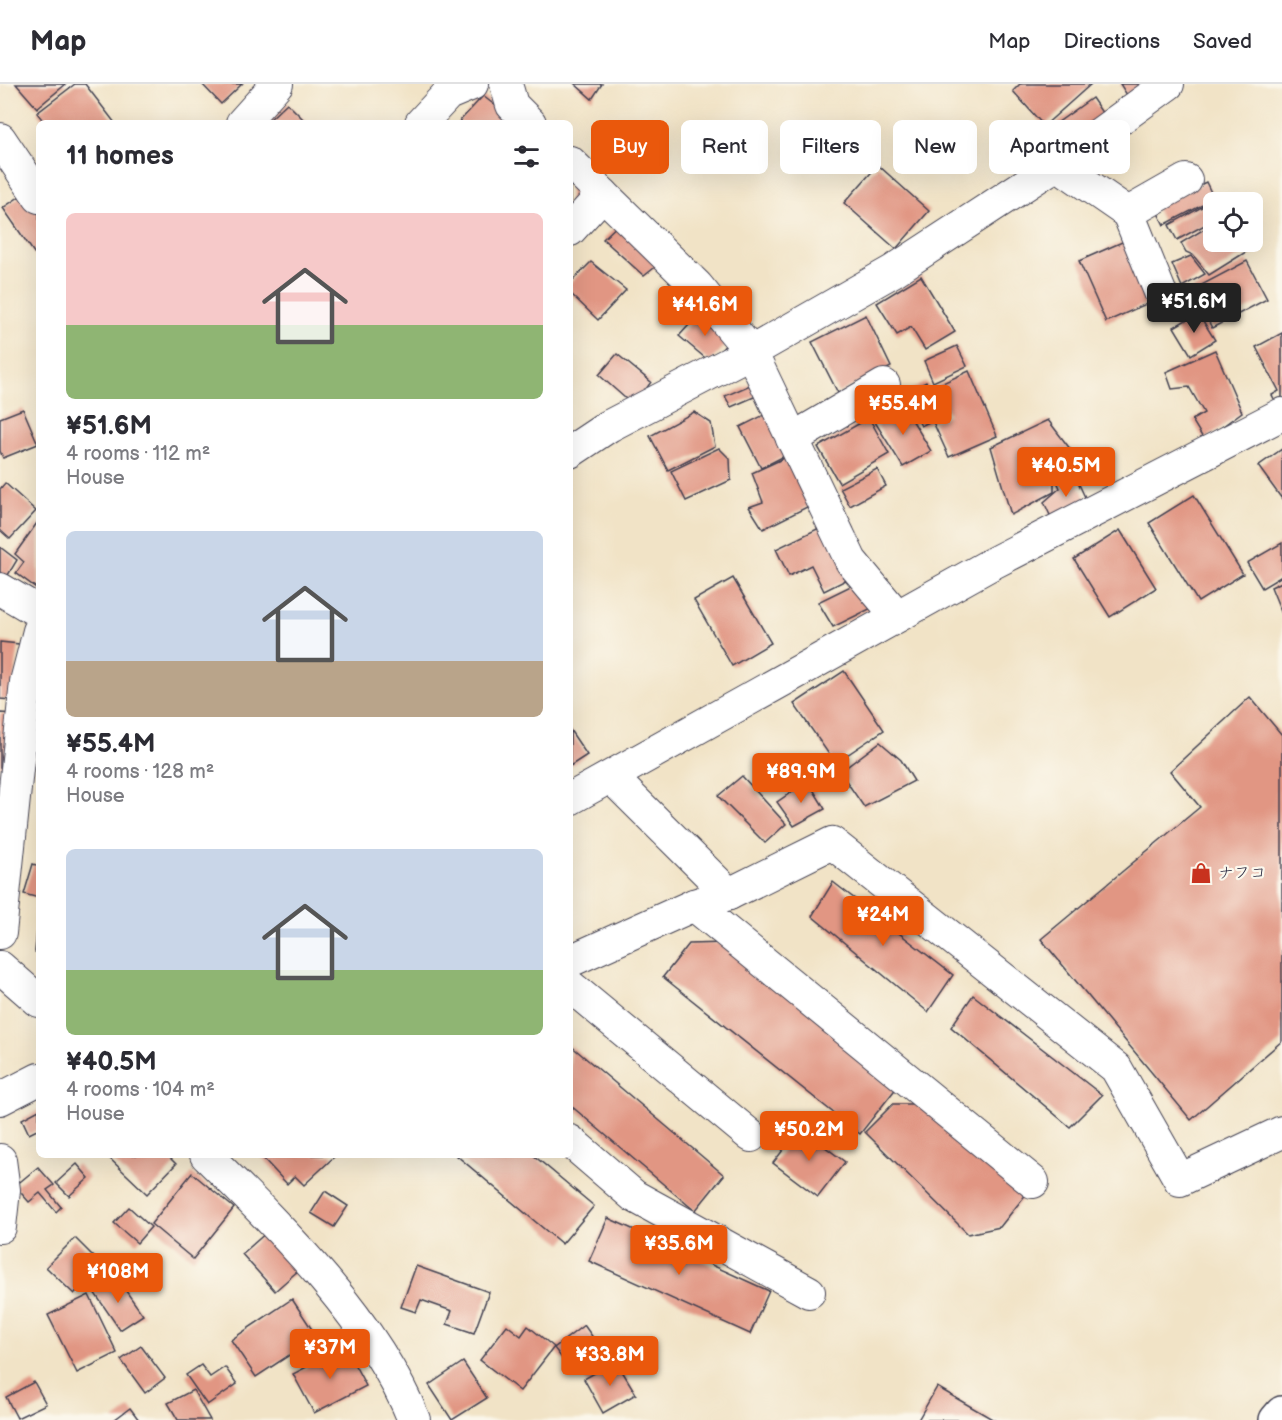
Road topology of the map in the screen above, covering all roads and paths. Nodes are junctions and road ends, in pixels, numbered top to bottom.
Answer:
1 (277, 84) edge
2 (430, 84) edge
3 (471, 84) edge
4 (506, 84) edge
5 (1168, 84) edge
6 (245, 120) edge
7 (422, 120) edge
8 (424, 120) edge
9 (527, 120) edge
10 (1118, 120) edge
11 (0, 139) edge
12 (573, 165) edge
13 (1042, 174) edge
14 (1071, 174) edge
15 (1186, 180) dead end
16 (36, 193) edge
17 (603, 194) junction
18 (1128, 213) junction
19 (573, 227) edge
20 (1162, 299) dead end
21 (751, 352) junction
22 (884, 385) dead end
23 (1281, 418) edge
24 (792, 439) junction
25 (573, 450) edge
26 (0, 589) edge
27 (36, 610) edge
28 (897, 616) junction
29 (36, 650) edge
30 (612, 778) junction
31 (573, 798) edge
32 (729, 894) junction
33 (694, 905) junction
34 (0, 933) edge
35 (573, 960) edge
36 (0, 967) edge
37 (573, 988) edge
38 (36, 998) edge
39 (36, 1081) edge
40 (0, 1099) edge
41 (1282, 1132) edge
42 (751, 1136) dead end
43 (573, 1144) edge
44 (209, 1158) edge
45 (0, 1160) edge
46 (1033, 1182) dead end
47 (0, 1227) edge
48 (809, 1292) dead end
49 (1282, 1413) edge
50 (414, 1420) edge
51 (1276, 1420) edge

1 - 6 street
2 - 7 street
3 - 8 street
4 - 9 street
5 - 10 street
11 - 16 street
12 - 17 street
13 - 21 street
14 - 18 street
15 - 18 street
17 - 19 street
17 - 21 street
18 - 20 street
21 - 24 street
21 - 25 street
22 - 24 street
23 - 28 street
24 - 28 street
26 - 27 street
28 - 30 street
29 - 34 street
30 - 31 street
30 - 32 street
32 - 33 street
32 - 41 street
33 - 35 street
33 - 46 street
36 - 38 street
37 - 42 street
39 - 40 street
43 - 48 street
44 - 50 street
45 - 47 street
49 - 51 highway

